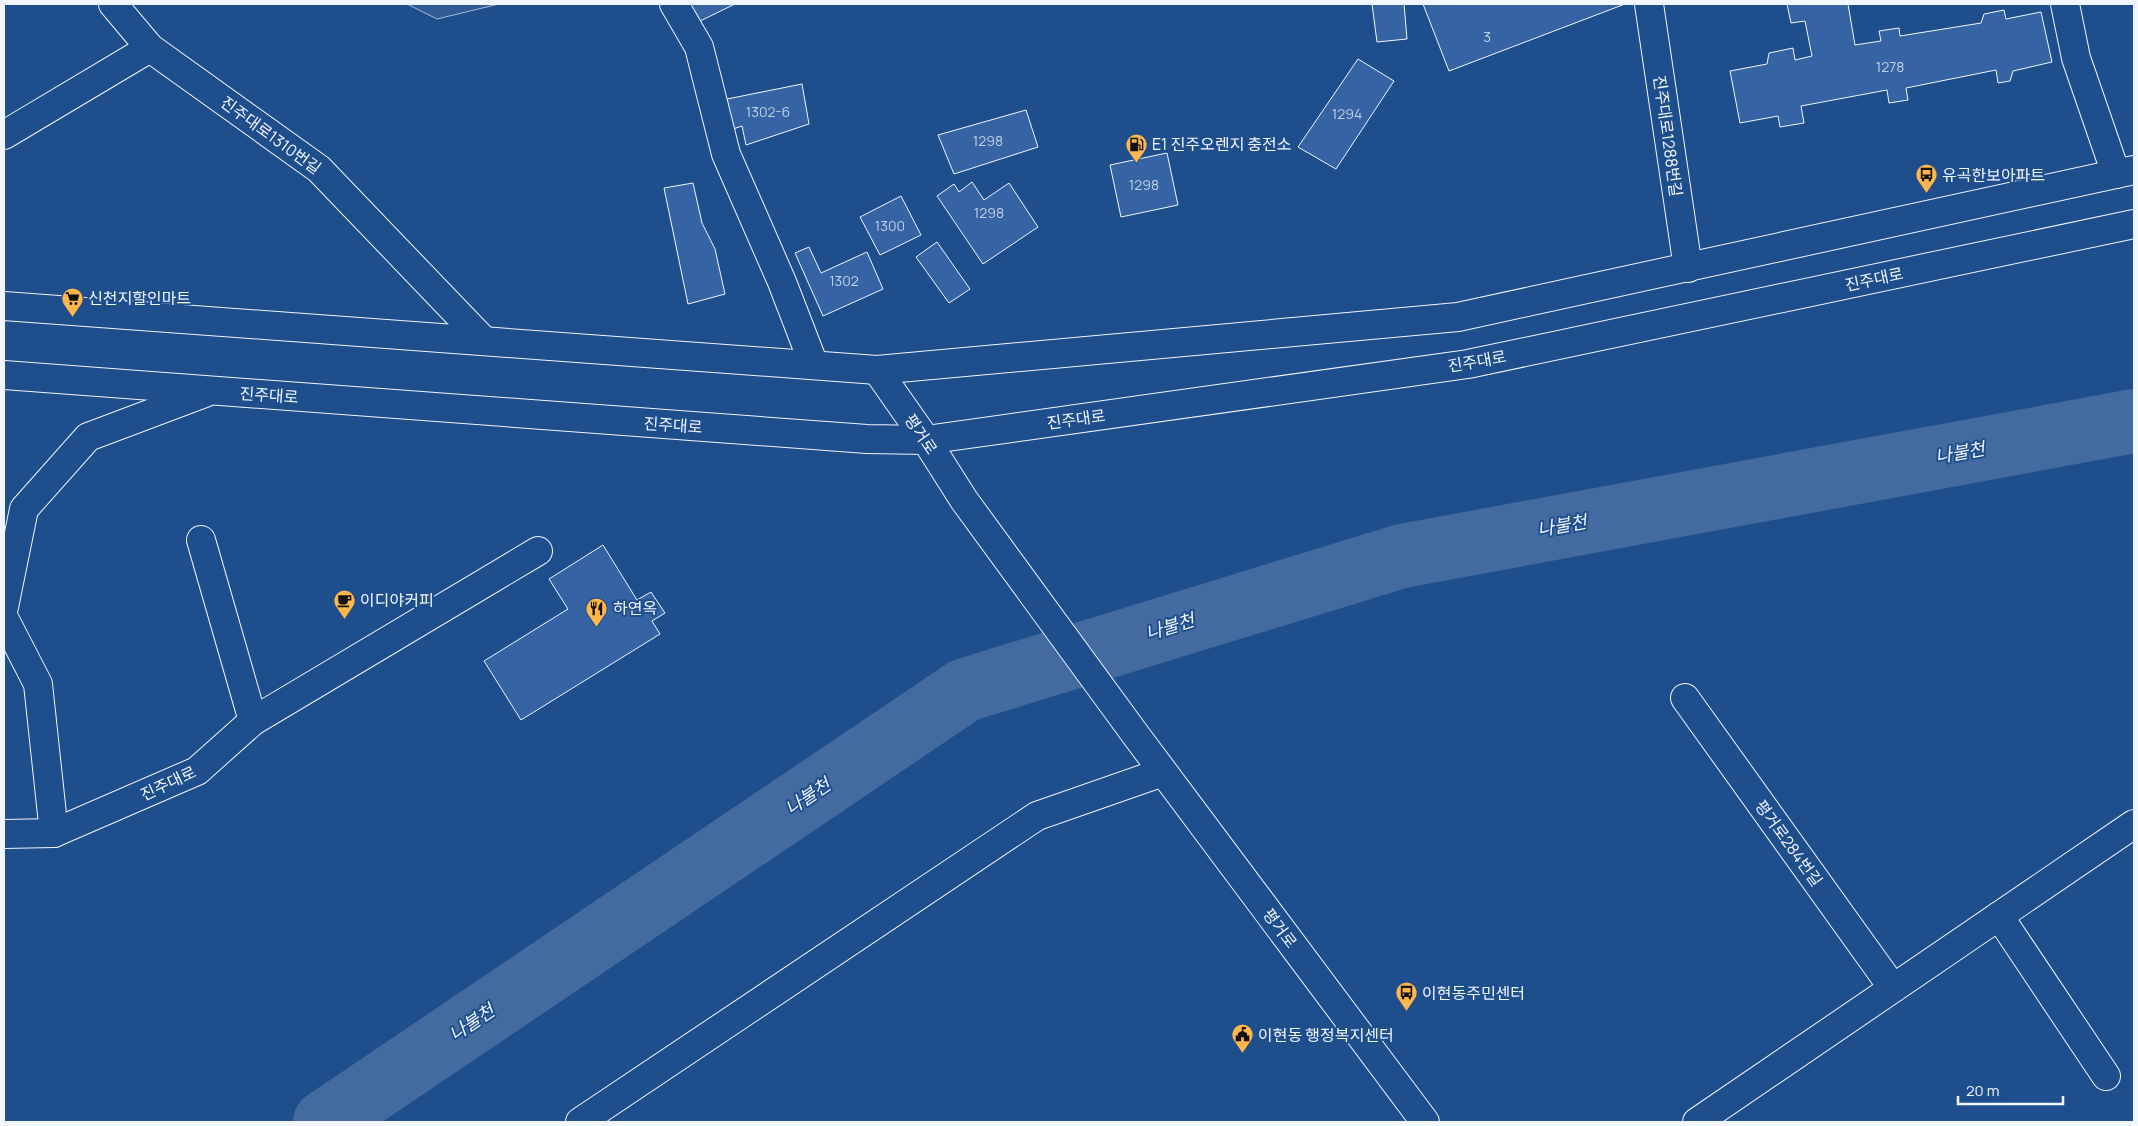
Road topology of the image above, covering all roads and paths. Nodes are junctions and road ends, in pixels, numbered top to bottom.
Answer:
1 (113, 4) edge
2 (674, 4) edge
3 (1649, 4) edge
4 (2065, 4) edge
5 (150, 48) junction
6 (4, 135) edge
7 (2125, 172) edge
8 (2134, 224) edge
9 (1688, 268) junction
10 (4, 306) edge
11 (484, 341) junction
12 (814, 365) junction
13 (877, 370) junction
14 (4, 375) edge
15 (212, 390) junction
16 (926, 440) junction
17 (201, 540) dead end
18 (538, 551) dead end
19 (4, 607) edge
20 (4, 618) edge
21 (1684, 698) dead end
22 (253, 721) junction
23 (1163, 772) junction
24 (2134, 824) edge
25 (54, 833) junction
26 (4, 834) edge
27 (1999, 916) junction
28 (1893, 988) junction
29 (2106, 1076) dead end
30 (580, 1122) edge
31 (1425, 1122) edge
32 (1697, 1122) edge

1 - 5 street, 진주대로1310번길
2 - 12 street
3 - 9 street, 진주대로1288번길
4 - 7 street
5 - 6 street
5 - 11 street, 진주대로1310번길
7 - 9 street
8 - 16 street, 진주대로
9 - 13 street
10 - 11 street
11 - 12 street
12 - 13 street
13 - 16 street, 평거로
14 - 15 street, 진주대로
15 - 16 street, 진주대로
15 - 19 street
16 - 23 street, 평거로
17 - 22 street
18 - 22 street, 진주대로
20 - 25 street
21 - 28 street, 평거로284번길
22 - 25 street, 진주대로
23 - 30 street
23 - 31 street, 평거로
24 - 27 street
25 - 26 street
27 - 28 street
27 - 29 street
28 - 32 street

